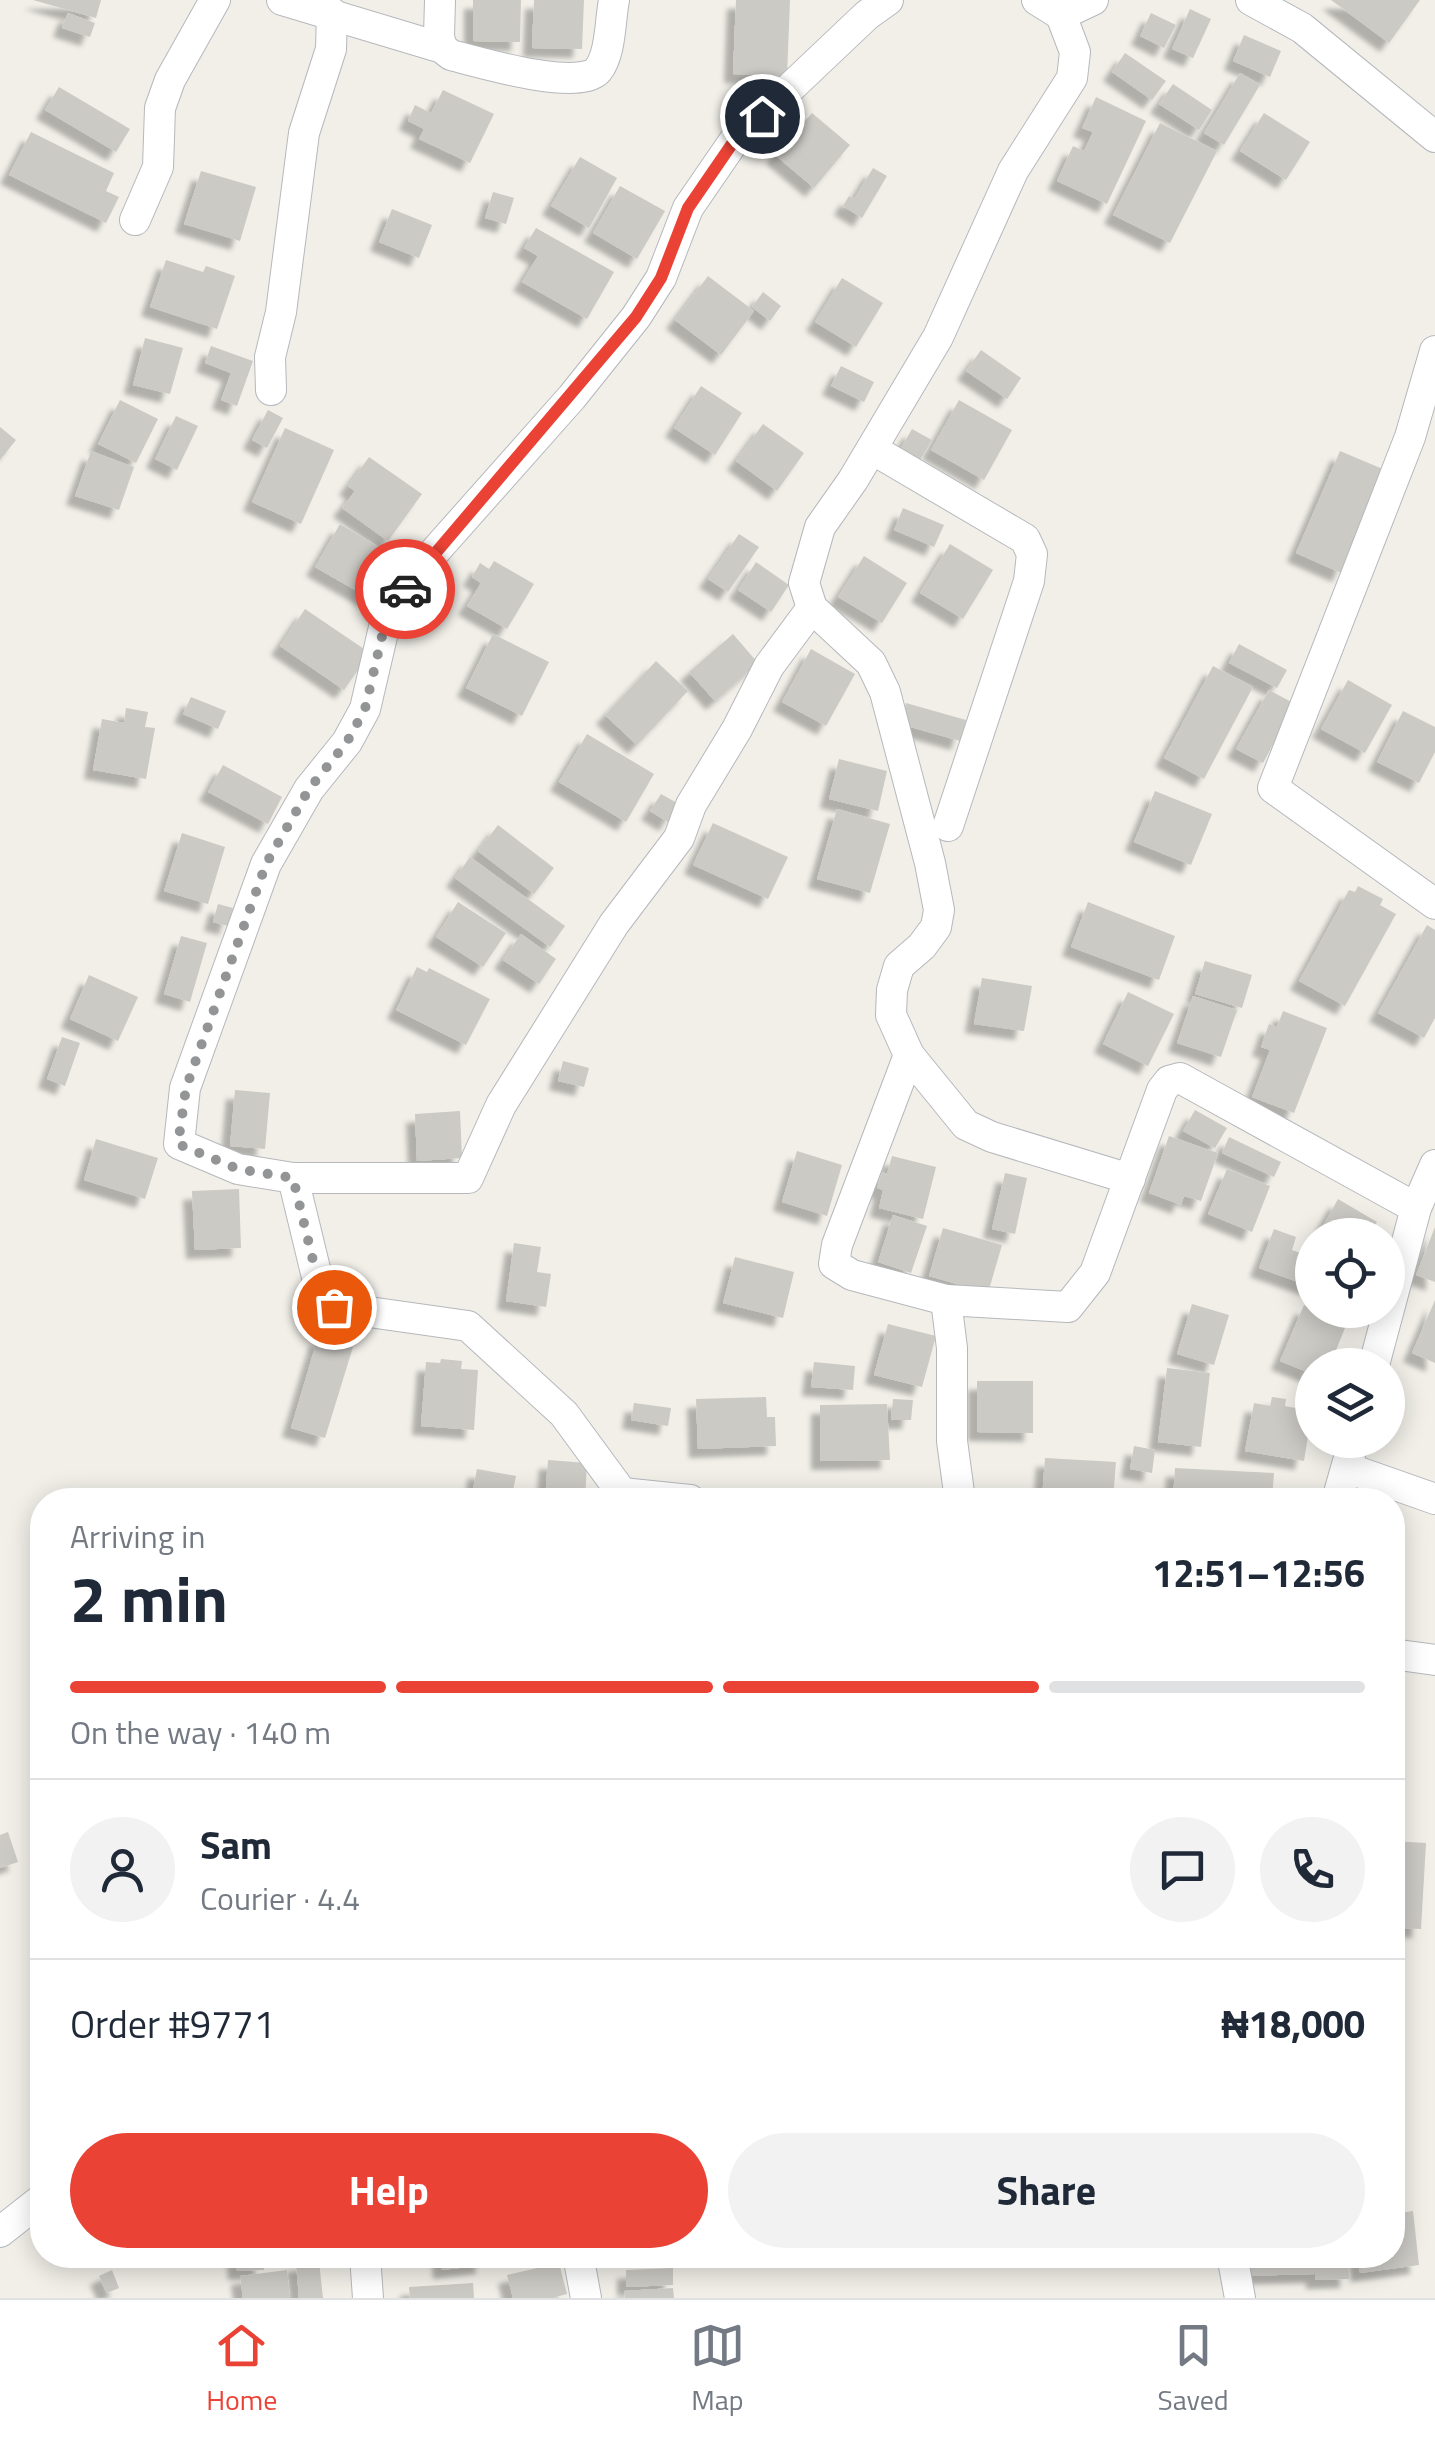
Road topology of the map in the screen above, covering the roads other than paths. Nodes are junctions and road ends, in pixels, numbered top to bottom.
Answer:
1 (215, 0) edge
2 (282, 0) edge
3 (440, 0) edge
4 (614, 0) edge
5 (888, 0) edge
6 (1094, 0) edge
7 (1265, 3) edge
8 (1049, 7) edge
9 (332, 13) junction
10 (442, 48) junction
11 (1435, 137) edge
12 (135, 220) dead end
13 (1435, 352) edge
14 (272, 390) dead end
15 (872, 449) junction
16 (812, 608) junction
17 (948, 826) dead end
18 (1435, 904) edge
19 (908, 1055) junction
20 (1435, 1166) edge
21 (293, 1178) junction
22 (1130, 1179) junction
23 (1416, 1208) junction
24 (946, 1300) junction
25 (1379, 1348) edge
26 (1349, 1458) edge
27 (1358, 1458) edge
28 (619, 1488) edge
29 (958, 1488) edge
30 (1340, 1488) edge
31 (1435, 1499) edge
32 (1405, 1656) edge
33 (1435, 1660) edge
34 (30, 2209) edge
35 (0, 2232) edge
36 (366, 2268) edge
37 (580, 2268) edge
38 (1234, 2268) edge
39 (368, 2298) edge
40 (586, 2298) edge
41 (1240, 2298) edge

1 - 12 street
2 - 9 street
3 - 10 street
4 - 10 street
5 - 21 street
6 - 8 street
7 - 11 street
8 - 15 street
9 - 10 street
9 - 14 street
13 - 18 street
15 - 16 street
15 - 17 street
16 - 19 street
16 - 21 street
19 - 22 street
19 - 24 street
20 - 23 street
21 - 28 street
22 - 23 street
22 - 24 street
23 - 25 street
24 - 29 street
26 - 30 street
27 - 31 street
32 - 33 street
34 - 35 street
36 - 39 street
37 - 40 street
38 - 41 street

